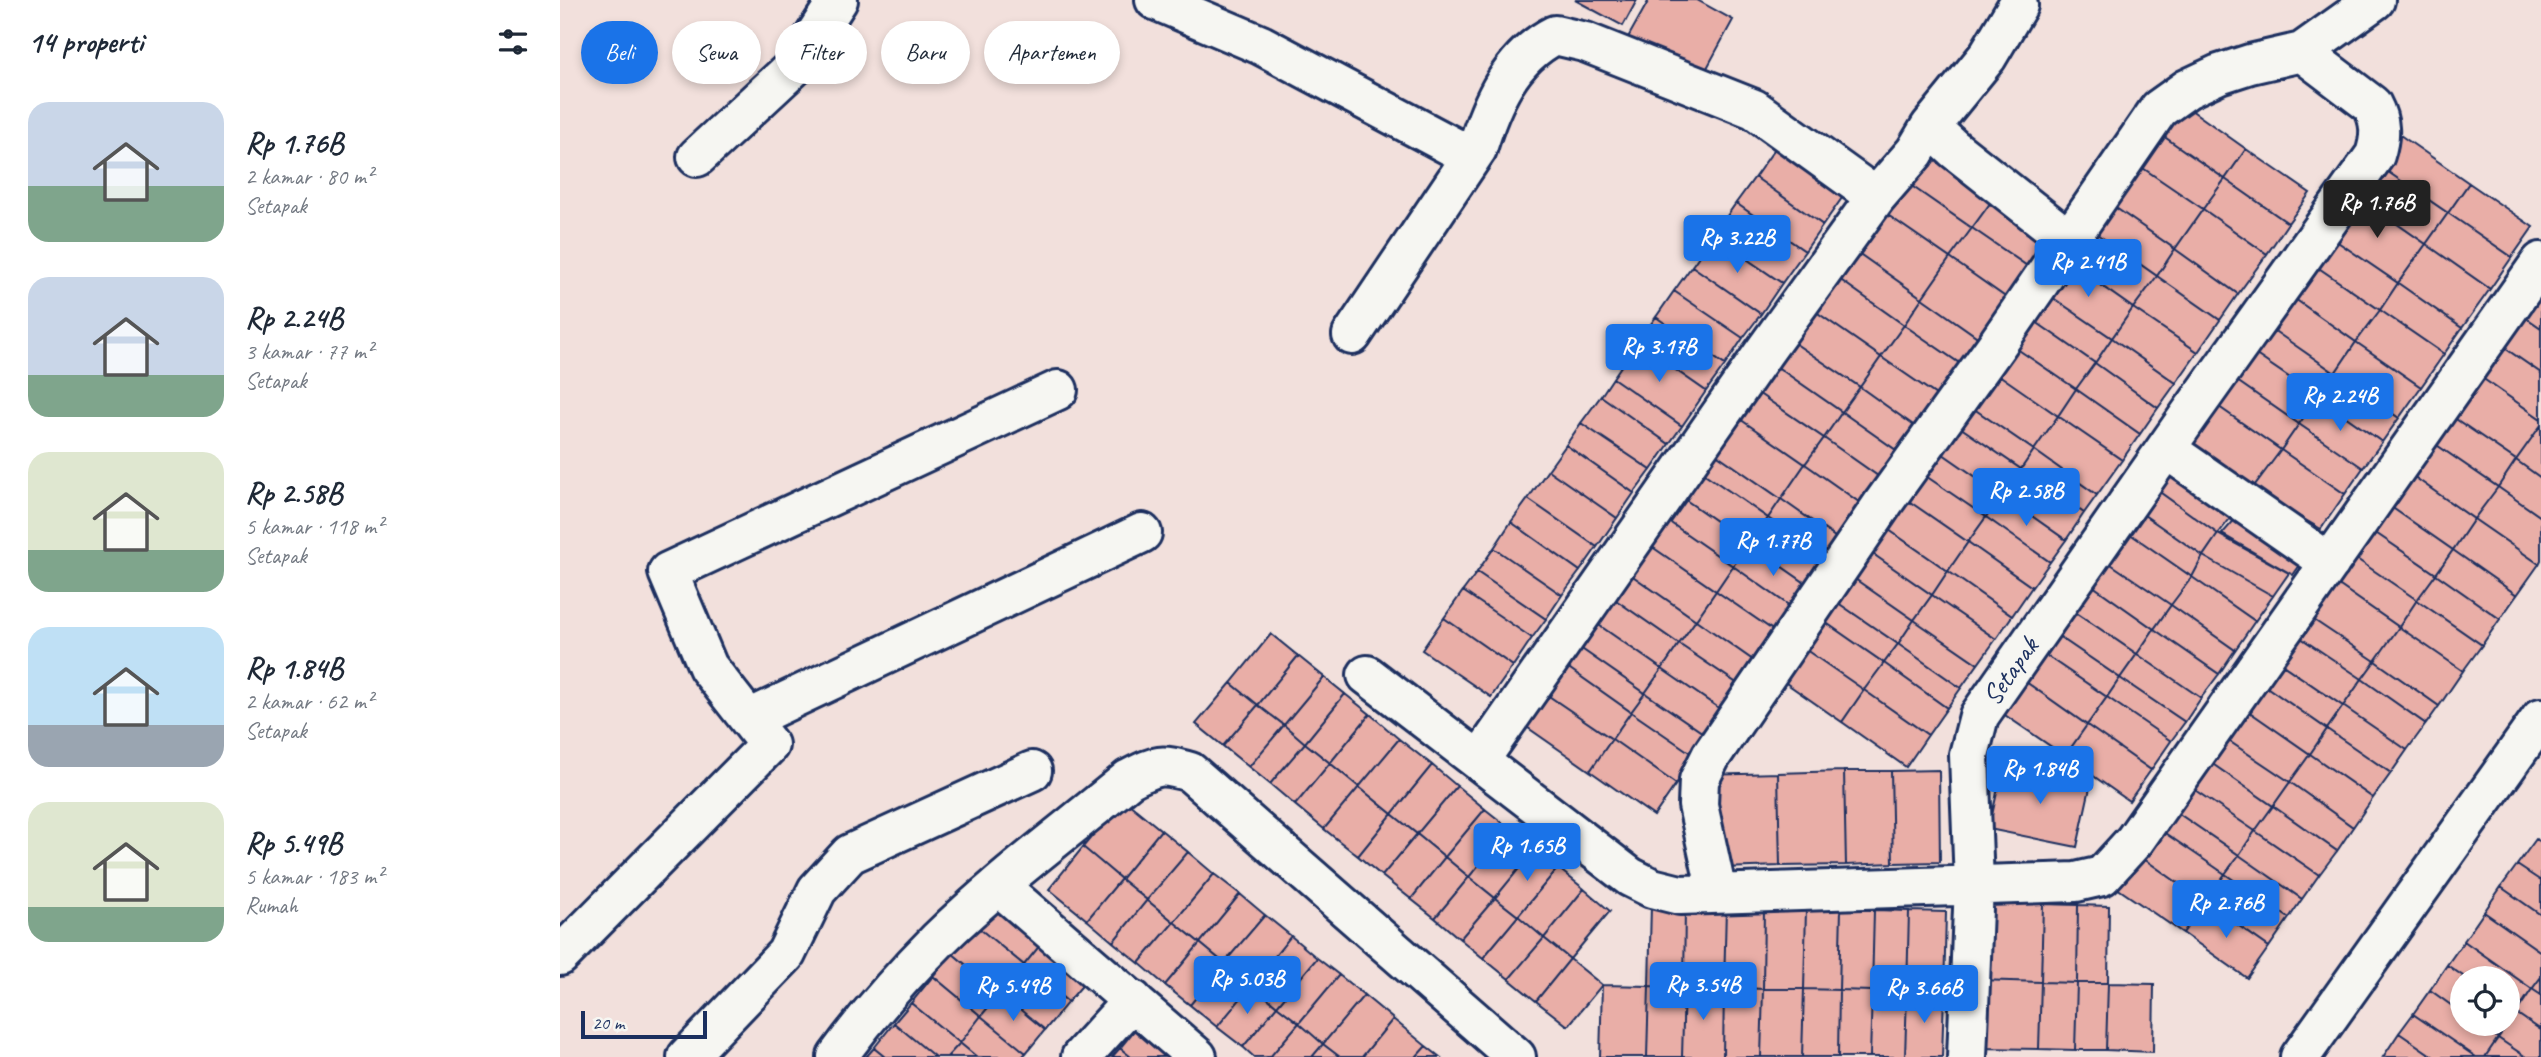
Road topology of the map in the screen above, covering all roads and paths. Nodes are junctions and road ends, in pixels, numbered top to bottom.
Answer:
1 (838, 0) edge
2 (1155, 0) edge
3 (2375, 0) edge
4 (2018, 5) dead end
5 (2302, 52) junction
6 (1930, 127) junction
7 (1477, 149) junction
8 (697, 157) dead end
9 (1876, 197) junction
10 (2068, 239) junction
11 (2541, 262) edge
12 (1352, 335) dead end
13 (1058, 390) dead end
14 (2166, 449) junction
15 (1142, 533) dead end
16 (2330, 563) junction
17 (1367, 675) dead end
18 (2541, 718) edge
19 (749, 719) junction
20 (1479, 761) junction
21 (1032, 771) dead end
22 (1974, 884) junction
23 (999, 887) junction
24 (1717, 894) junction
25 (560, 956) edge
26 (1133, 1000) junction
27 (687, 1057) edge
28 (837, 1057) edge
29 (1081, 1057) edge
30 (1197, 1057) edge
31 (1516, 1057) edge
32 (1967, 1057) edge
33 (2300, 1057) edge

1 - 8 street
2 - 7 street
3 - 5 street
4 - 6 street
5 - 10 street
5 - 14 street, Setapak
6 - 9 street
6 - 10 street
7 - 9 street
7 - 12 street
9 - 20 street
10 - 24 street
11 - 16 street
13 - 19 street
14 - 16 street
14 - 22 street, Setapak
15 - 19 street
16 - 22 street
17 - 20 street
18 - 33 street
19 - 25 street
20 - 24 street
21 - 27 street
22 - 24 street
22 - 32 street, Setapak
23 - 26 street
23 - 28 street
23 - 31 street
26 - 29 street
26 - 30 street

